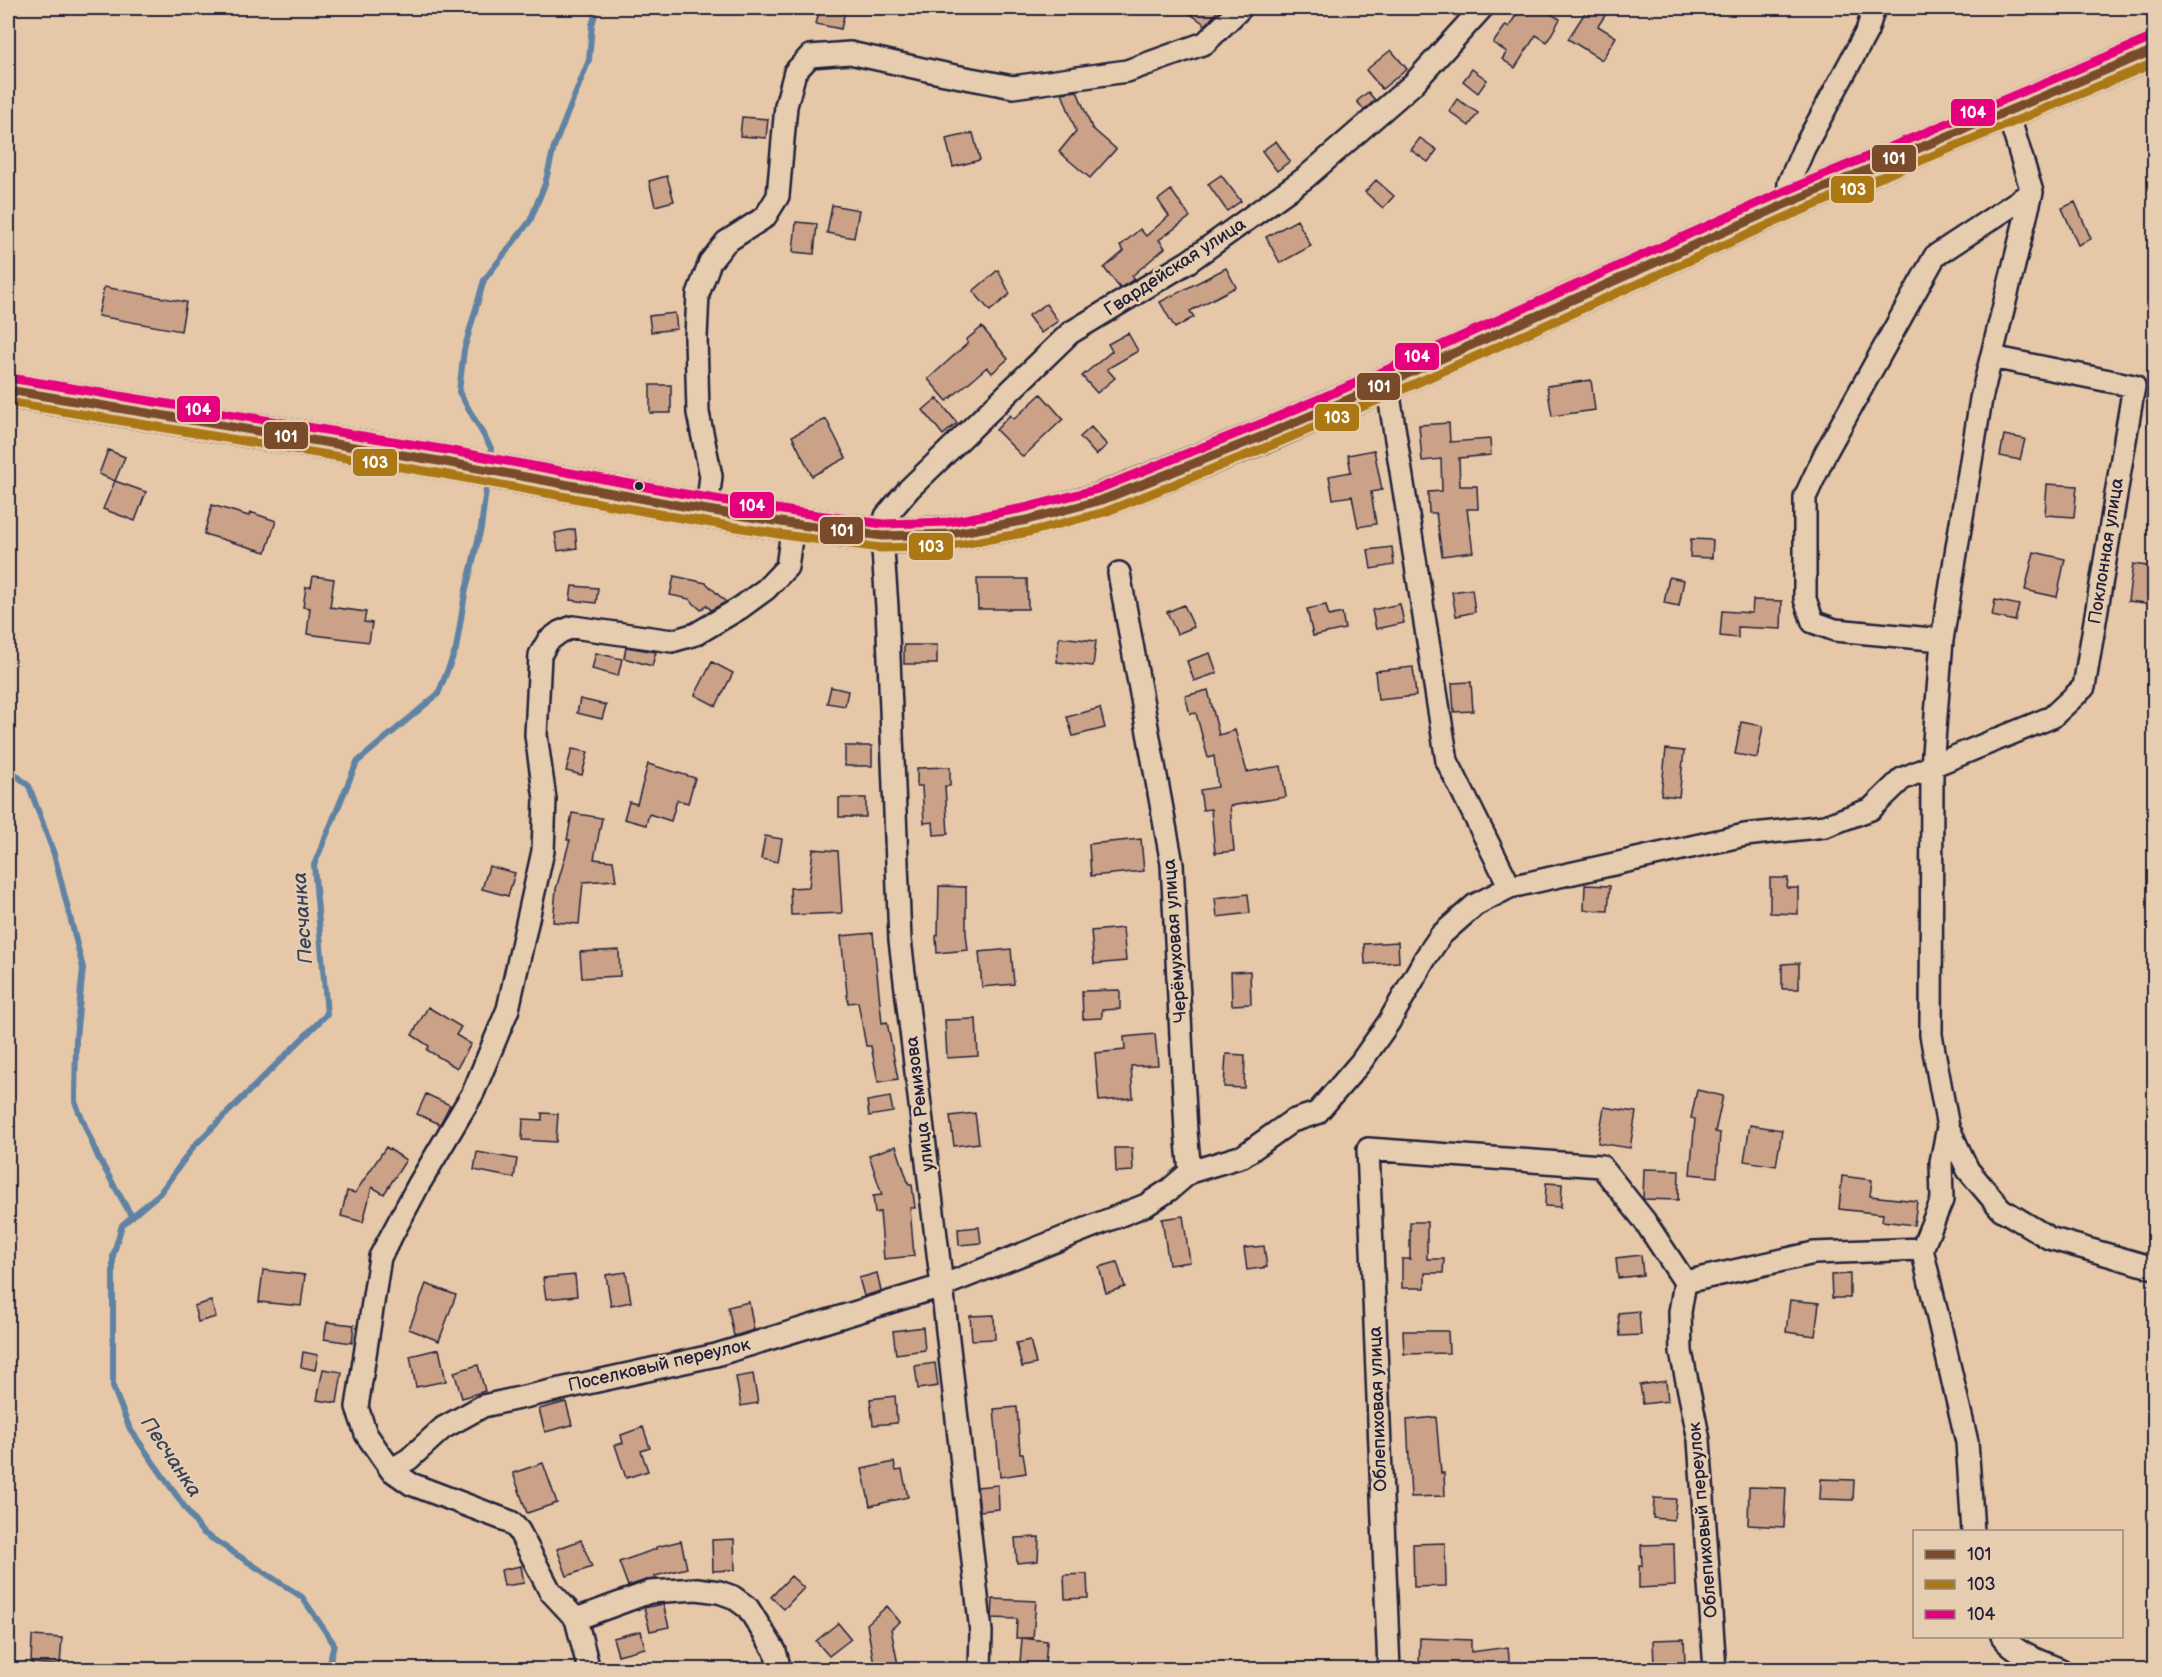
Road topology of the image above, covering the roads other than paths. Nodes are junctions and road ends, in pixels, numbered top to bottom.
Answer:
1 (1241, 8) edge
2 (1482, 8) edge
3 (1874, 8) edge
4 (2154, 50) edge
5 (2007, 110) junction
6 (2032, 192) junction
7 (1788, 203) junction
8 (1992, 357) junction
9 (1388, 383) junction
10 (8, 390) edge
11 (707, 510) junction
12 (793, 524) junction
13 (882, 536) junction
14 (1119, 573) dead end
15 (1942, 640) junction
16 (1932, 766) junction
17 (1510, 887) junction
18 (1948, 1127) junction
19 (1190, 1172) junction
20 (1922, 1249) junction
21 (2154, 1268) edge
22 (1685, 1282) junction
23 (942, 1286) junction
24 (391, 1470) junction
25 (1973, 1530) edge
26 (576, 1619) junction
27 (2004, 1638) edge
28 (589, 1670) edge
29 (780, 1670) edge
30 (980, 1670) edge
31 (1389, 1670) edge
32 (1715, 1670) edge
33 (2061, 1670) edge

1 - 11 street
2 - 13 street, Гвардейская улица
3 - 7 street
4 - 5 highway
5 - 6 street
5 - 7 highway
6 - 8 street
6 - 15 street
7 - 9 highway
8 - 15 street
8 - 16 street, Поклонная улица
9 - 13 highway
9 - 17 street
10 - 11 highway
11 - 12 highway
12 - 13 highway
12 - 24 street
13 - 23 street, улица Ремизова
14 - 19 street, Черёмуховая улица
15 - 16 street
16 - 17 street
16 - 18 street
17 - 19 street
18 - 20 street
18 - 21 street
19 - 23 street, Поселковый переулок
20 - 22 street
20 - 25 street
22 - 31 street, Облепиховая улица
22 - 32 street, Облепиховый переулок
23 - 24 street, Поселковый переулок
23 - 30 street, улица Ремизова
24 - 26 street
26 - 28 street
26 - 29 street
27 - 33 street

